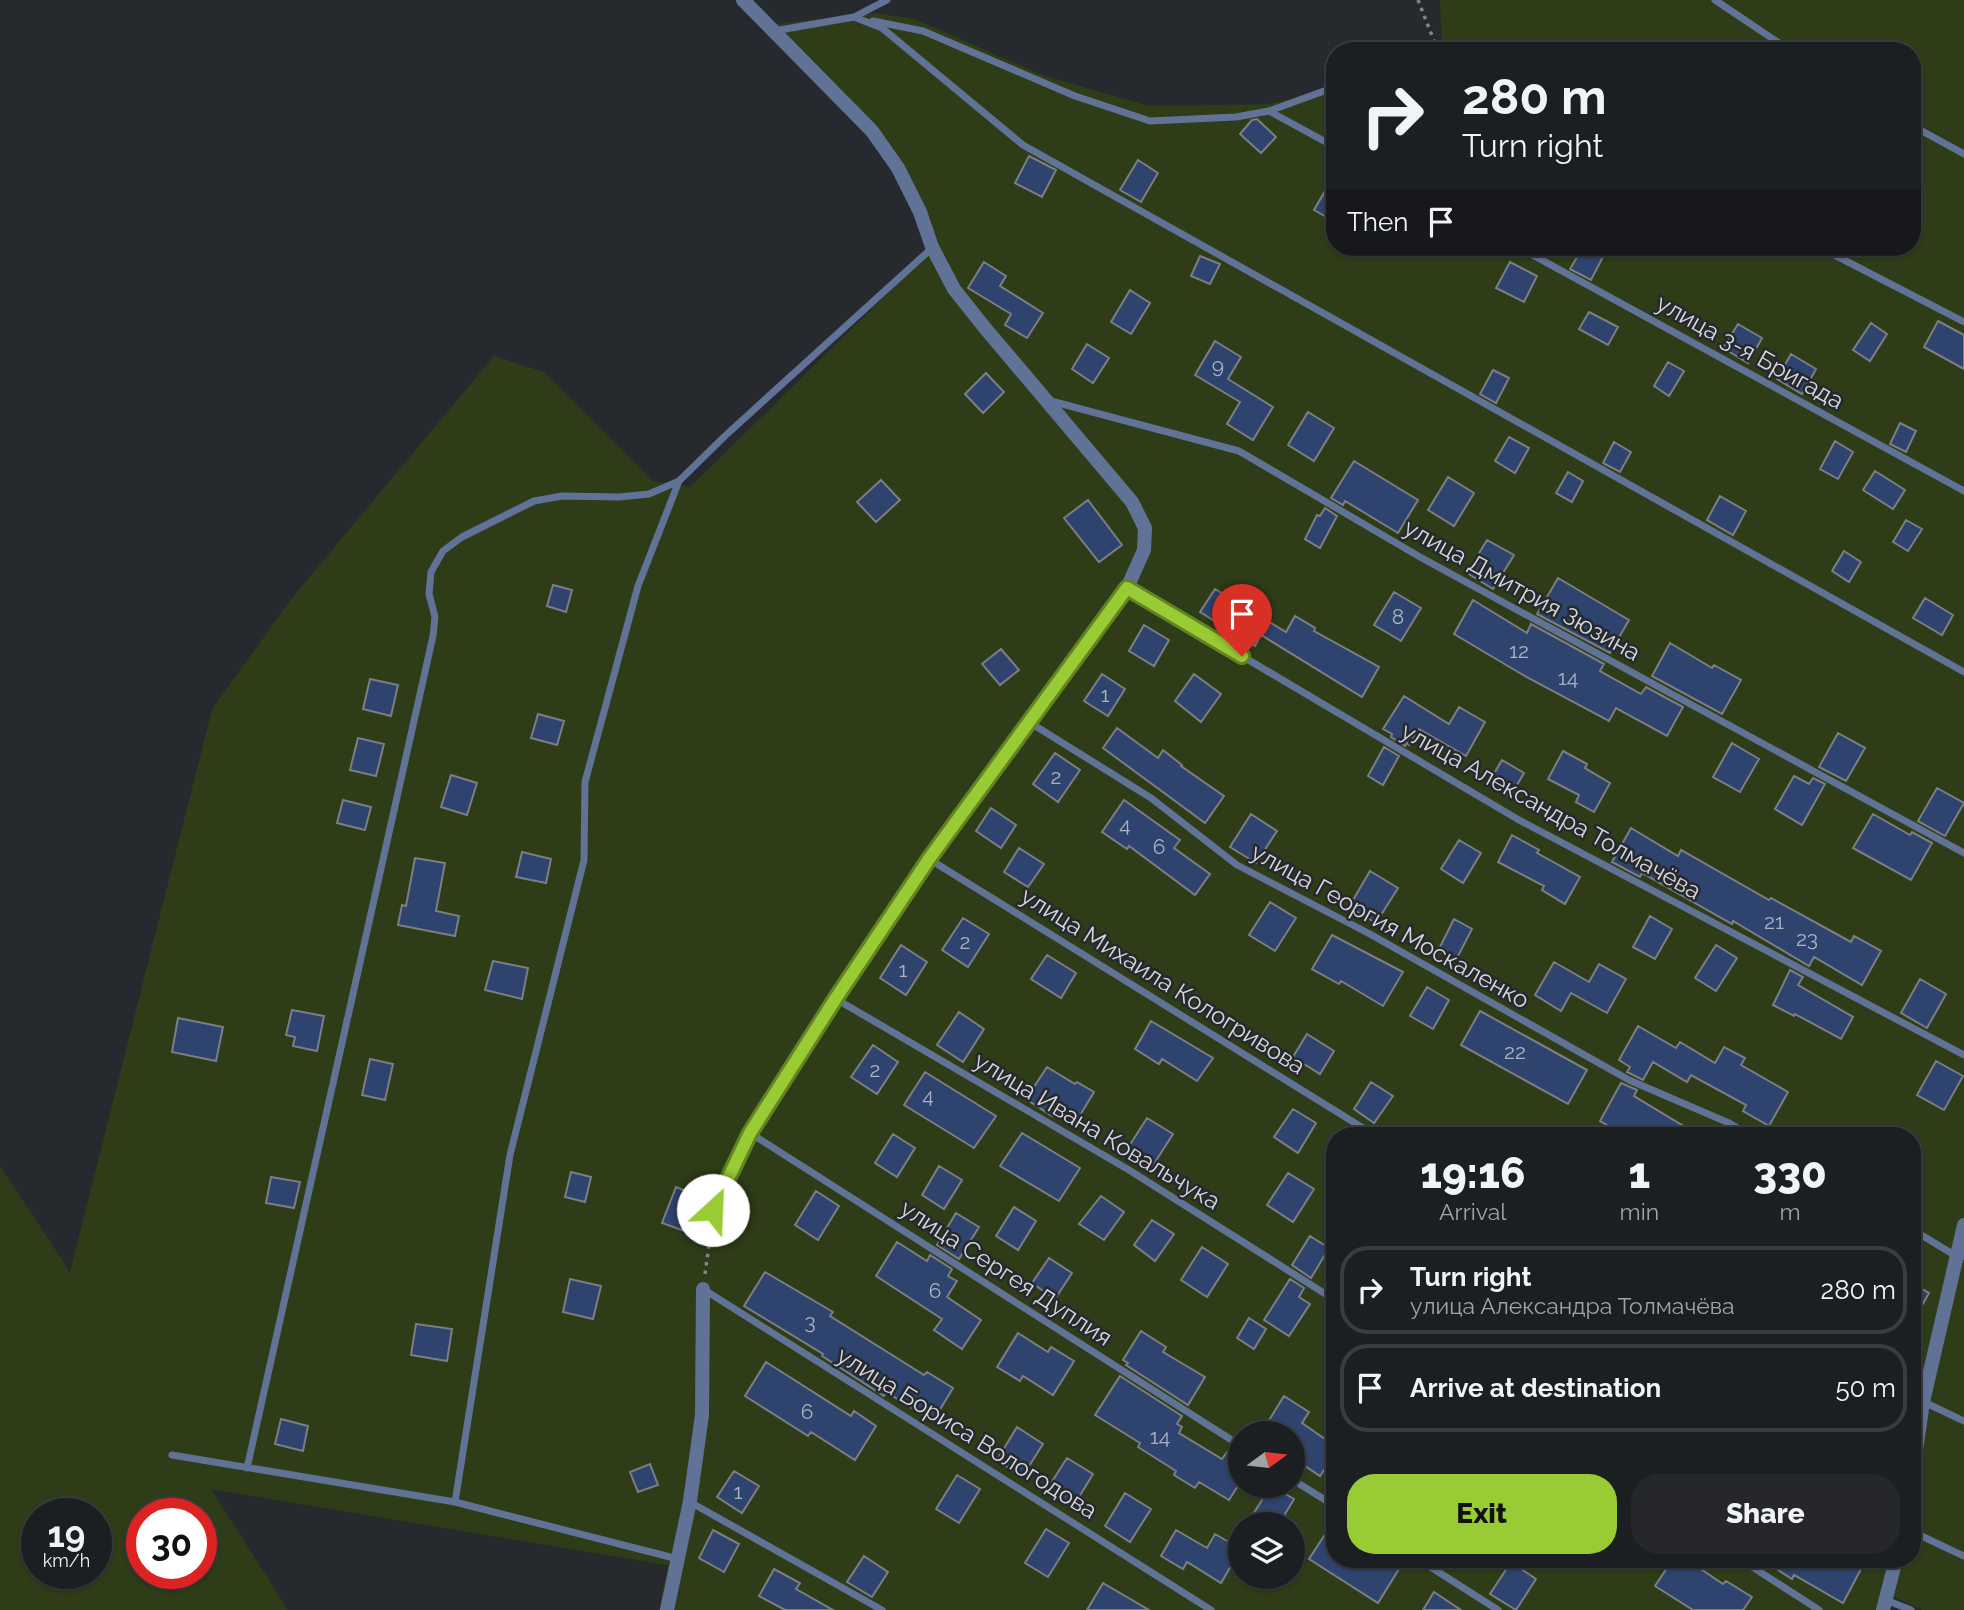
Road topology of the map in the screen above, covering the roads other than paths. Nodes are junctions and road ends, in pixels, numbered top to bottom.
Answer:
1 (743, 0) edge
2 (887, 0) edge
3 (1715, 0) edge
4 (854, 17) junction
5 (773, 32) junction
6 (1778, 42) edge
7 (1326, 90) edge
8 (1269, 111) junction
9 (1921, 130) edge
10 (1326, 142) edge
11 (1964, 154) edge
12 (932, 247) junction
13 (1533, 256) edge
14 (1836, 256) edge
15 (1964, 322) edge
16 (1047, 400) junction
17 (679, 481) junction
18 (1964, 491) edge
19 (1127, 588) junction
20 (1964, 672) edge
21 (1028, 721) junction
22 (1964, 852) edge
23 (929, 859) junction
24 (836, 998) junction
25 (1964, 1055) edge
26 (1361, 1127) edge
27 (1736, 1127) edge
28 (750, 1133) junction
29 (713, 1210) road end
30 (1964, 1225) edge
31 (1921, 1234) edge
32 (1960, 1256) edge
33 (703, 1289) joint
34 (1326, 1294) edge
35 (1923, 1402) junction
36 (1921, 1415) edge
37 (1964, 1421) edge
38 (1228, 1438) edge
39 (172, 1455) dead end
40 (247, 1468) junction
41 (1306, 1488) edge
42 (1326, 1500) edge
43 (690, 1501) junction
44 (455, 1502) junction
45 (1921, 1536) edge
46 (1964, 1556) edge
47 (678, 1559) junction
48 (1432, 1568) edge
49 (1754, 1568) edge
50 (1894, 1568) edge
51 (1884, 1605) edge
52 (667, 1610) edge
53 (882, 1610) edge
54 (1211, 1610) edge
55 (1498, 1610) edge
56 (1819, 1610) edge
57 (1910, 1610) edge

1 - 5 street
2 - 4 lane
3 - 6 lane
4 - 5 lane
4 - 8 lane
4 - 20 lane
5 - 12 street
7 - 8 lane
8 - 10 lane
9 - 11 lane
12 - 16 street
12 - 17 lane
13 - 18 lane, улица 3-я Бригада
14 - 15 lane
16 - 19 street
16 - 22 lane, улица Дмитрия Зюзина
17 - 40 lane
17 - 44 lane
19 - 21 street
19 - 25 lane, улица Александра Толмачёва
21 - 23 street
21 - 27 lane, улица Георгия Москаленко
23 - 24 street
23 - 26 lane, улица Михаила Кологривова
24 - 28 street
24 - 34 lane, улица Ивана Ковальчука
28 - 29 street
28 - 38 lane, улица Сергея Дуплия
30 - 32 street
31 - 32 lane
32 - 35 street
33 - 43 street
33 - 54 lane, улица Бориса Вологодова
35 - 36 street
35 - 37 lane
39 - 40 lane
40 - 44 lane
41 - 42 lane
43 - 47 street
43 - 53 lane
44 - 47 lane
45 - 46 lane
47 - 52 street
48 - 55 lane
49 - 56 lane
50 - 51 street
51 - 57 lane

